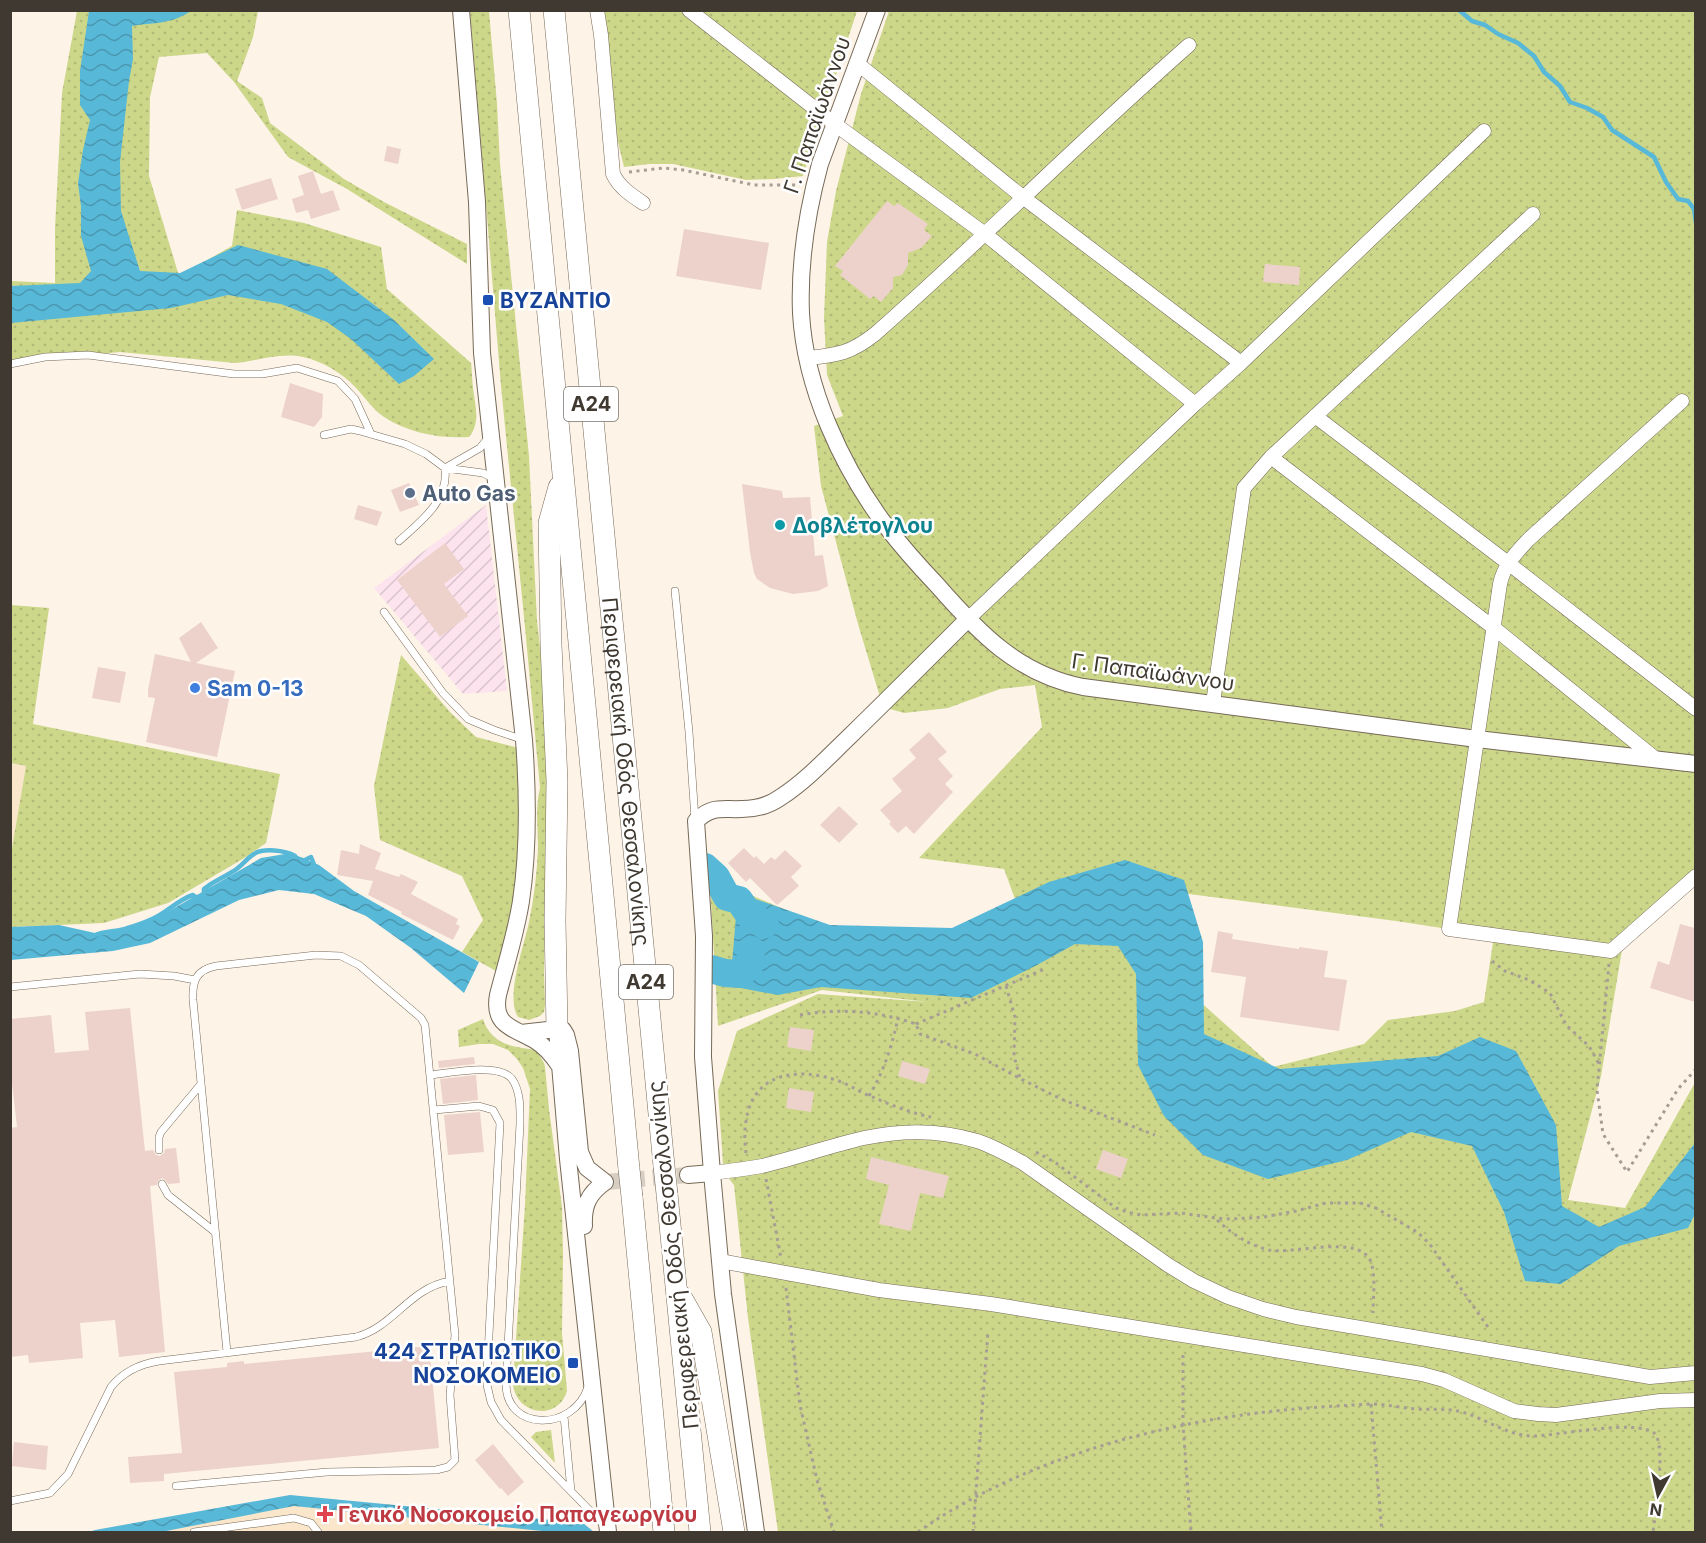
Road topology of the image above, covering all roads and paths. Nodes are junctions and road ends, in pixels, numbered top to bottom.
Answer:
1 (461, 10) edge
2 (519, 10) edge
3 (554, 10) edge
4 (597, 10) edge
5 (689, 10) edge
6 (877, 10) edge
7 (1189, 45) dead end
8 (858, 64) junction
9 (836, 125) junction
10 (1484, 131) dead end
11 (613, 174) junction
12 (814, 187) junction
13 (1024, 198) junction
14 (643, 203) dead end
15 (1533, 214) dead end
16 (985, 234) junction
17 (808, 358) junction
18 (1241, 363) junction
19 (10, 364) edge
20 (1682, 401) dead end
21 (1195, 404) junction
22 (1315, 416) junction
23 (490, 424) junction
24 (371, 434) junction
25 (324, 435) dead end
26 (1271, 458) junction
27 (445, 468) junction
28 (563, 475) junction
29 (496, 483) junction
30 (399, 541) dead end
31 (1508, 562) junction
32 (675, 591) dead end
33 (384, 612) dead end
34 (968, 619) junction
35 (1494, 628) junction
36 (1213, 703) junction
37 (1695, 709) edge
38 (1477, 739) junction
39 (524, 740) junction
40 (1656, 759) junction
41 (1695, 764) edge
42 (696, 821) junction
43 (1695, 876) edge
44 (1611, 951) junction
45 (1492, 961) dead end
46 (1047, 968) dead end
47 (195, 981) junction
48 (1006, 986) junction
49 (10, 987) edge
50 (800, 1015) dead end
51 (898, 1018) junction
52 (916, 1024) junction
53 (557, 1029) junction
54 (521, 1033) junction
55 (559, 1065) junction
56 (1599, 1065) junction
57 (1695, 1069) edge
58 (430, 1075) junction
59 (1021, 1079) junction
60 (201, 1084) junction
61 (869, 1095) dead end
62 (434, 1110) junction
63 (1155, 1134) dead end
64 (159, 1150) dead end
65 (763, 1166) junction
66 (712, 1173) junction
67 (688, 1175) tunnel mouth
68 (162, 1184) dead end
69 (215, 1233) junction
70 (720, 1261) junction
71 (784, 1272) junction
72 (450, 1281) junction
73 (676, 1289) junction
74 (1373, 1313) dead end
75 (1490, 1330) dead end
76 (988, 1331) dead end
77 (587, 1337) junction
78 (227, 1352) junction
79 (1183, 1355) dead end
80 (591, 1371) junction
81 (1695, 1374) edge
82 (1695, 1400) edge
83 (1371, 1404) junction
84 (564, 1416) junction
85 (1183, 1425) junction
86 (176, 1486) dead end
87 (571, 1492) junction
88 (975, 1498) junction
89 (10, 1501) edge
90 (607, 1530) edge
91 (194, 1533) edge
92 (318, 1533) edge
93 (664, 1533) edge
94 (700, 1533) edge
95 (734, 1533) edge
96 (756, 1533) edge
97 (834, 1533) edge
98 (918, 1533) edge
99 (973, 1533) edge
100 (1191, 1533) edge
101 (1382, 1533) edge
102 (1653, 1533) edge

1 - 23 street
2 - 28 highway, Περιφερειακή Οδός Θεσσαλονίκης / Α24
3 - 73 highway, Περιφερειακή Οδός Θεσσαλονίκης / Α24, bridge
4 - 11 street
5 - 9 street
6 - 8 street, Γ. Παπαϊωάννου
7 - 13 street
8 - 9 street, Γ. Παπαϊωάννου
8 - 13 street
9 - 12 street, Γ. Παπαϊωάννου
9 - 16 street
10 - 18 street
11 - 12 path
11 - 14 street
12 - 17 street, Γ. Παπαϊωάννου
13 - 16 street
13 - 18 street
15 - 22 street
16 - 17 street
16 - 21 street
17 - 34 street, Γ. Παπαϊωάννου
18 - 21 street
19 - 24 lane
20 - 31 street
21 - 34 street
22 - 26 street
22 - 31 street
23 - 27 lane
23 - 29 street
24 - 25 lane
24 - 27 lane
26 - 35 street
26 - 36 street
27 - 29 lane
27 - 30 lane
28 - 53 highway
28 - 93 highway, Περιφερειακή Οδός Θεσσαλονίκης / Α24, bridge
29 - 39 street
31 - 35 street
31 - 37 street
32 - 42 lane
33 - 39 lane
34 - 36 street, Γ. Παπαϊωάννου
34 - 42 street
35 - 38 street
35 - 40 street
36 - 38 street, Γ. Παπαϊωάννου
38 - 40 street, Γ. Παπαϊωάννου
38 - 44 street
39 - 54 street
40 - 41 street, Γ. Παπαϊωάννου
42 - 66 street
43 - 44 street
44 - 56 path
45 - 56 path
46 - 48 path
47 - 49 lane
47 - 58 lane
47 - 60 lane
48 - 52 path
48 - 59 path
50 - 51 path
51 - 52 path
51 - 61 path
52 - 59 path
53 - 54 street
53 - 55 street
53 - 77 street
54 - 55 street
55 - 77 street
56 - 57 path
58 - 62 lane
58 - 84 lane
59 - 63 path
60 - 64 lane
60 - 69 lane
62 - 72 lane
62 - 87 lane
65 - 66 street
65 - 71 path
65 - 81 street
66 - 67 street
66 - 70 street
68 - 69 lane
69 - 78 lane
70 - 71 street
70 - 96 street
71 - 82 street
71 - 97 path
72 - 78 lane
72 - 86 lane
73 - 94 highway, Περιφερειακή Οδός Θεσσαλονίκης / Α24
73 - 95 highway
74 - 75 path
76 - 88 path
77 - 80 street
78 - 89 lane
79 - 85 path
80 - 84 lane
80 - 90 street
83 - 85 path
83 - 101 path
83 - 102 path
84 - 87 lane
85 - 88 path
85 - 100 path
87 - 90 lane
88 - 98 path
88 - 99 path
91 - 92 lane

